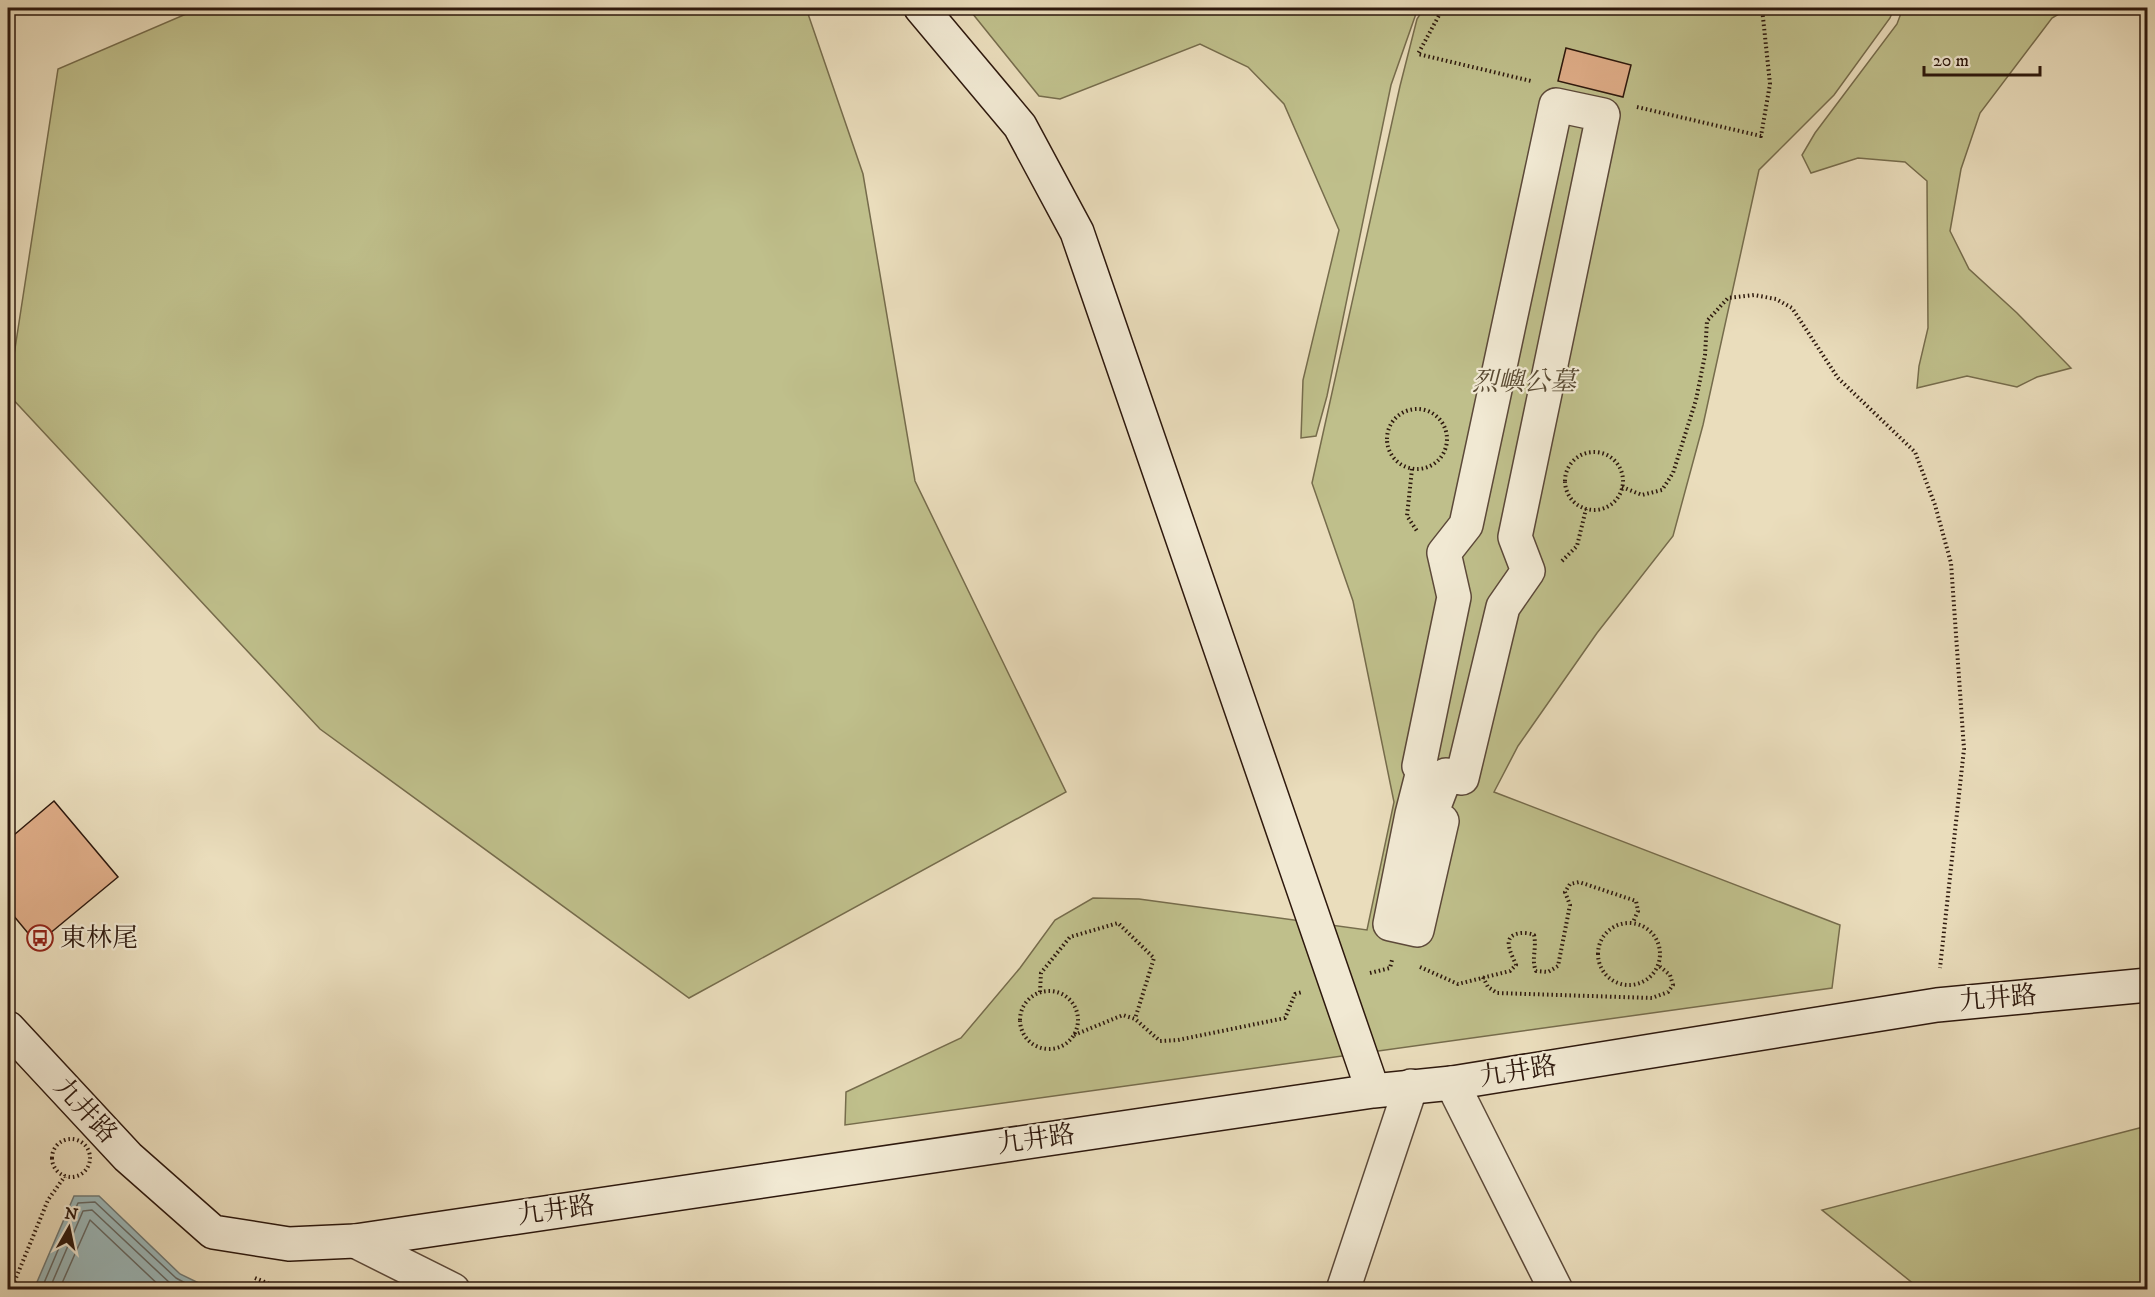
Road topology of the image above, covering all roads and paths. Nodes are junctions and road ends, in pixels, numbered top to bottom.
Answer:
1 (921, 8) edge
2 (1443, 8) edge
3 (1762, 8) edge
4 (1533, 81) dead end
5 (1635, 106) dead end
6 (1412, 469) junction
7 (1622, 487) junction
8 (1586, 509) junction
9 (1444, 553) junction
10 (1528, 571) junction
11 (1633, 922) junction
12 (1399, 941) junction
13 (1658, 966) junction
14 (1484, 977) junction
15 (1335, 980) junction
16 (2148, 985) edge
17 (1040, 992) junction
18 (1936, 1005) junction
19 (1135, 1019) junction
20 (8, 1028) edge
21 (1074, 1035) junction
22 (1452, 1083) junction
23 (1411, 1086) junction
24 (1373, 1090) junction
25 (65, 1176) junction
26 (355, 1241) junction
27 (11, 1290) edge
28 (453, 1290) edge
29 (1342, 1290) edge
30 (1556, 1290) edge

1 - 15 street
2 - 4 path
3 - 5 path
6 - 6 path
6 - 9 path
7 - 8 path
7 - 8 path
7 - 18 path
8 - 10 path
9 - 10 street
9 - 12 street
10 - 12 street
11 - 13 path
11 - 13 path
11 - 14 path
12 - 14 path
12 - 15 path
13 - 14 path
15 - 19 path
15 - 24 street
16 - 18 street, 九井路
17 - 19 path
17 - 21 path
17 - 21 path
18 - 22 street, 九井路
19 - 21 path
20 - 26 street, 九井路
22 - 23 street, 九井路
22 - 30 street
23 - 24 street, 九井路
23 - 29 street
24 - 26 street, 九井路
25 - 25 path
25 - 27 path
26 - 28 street

